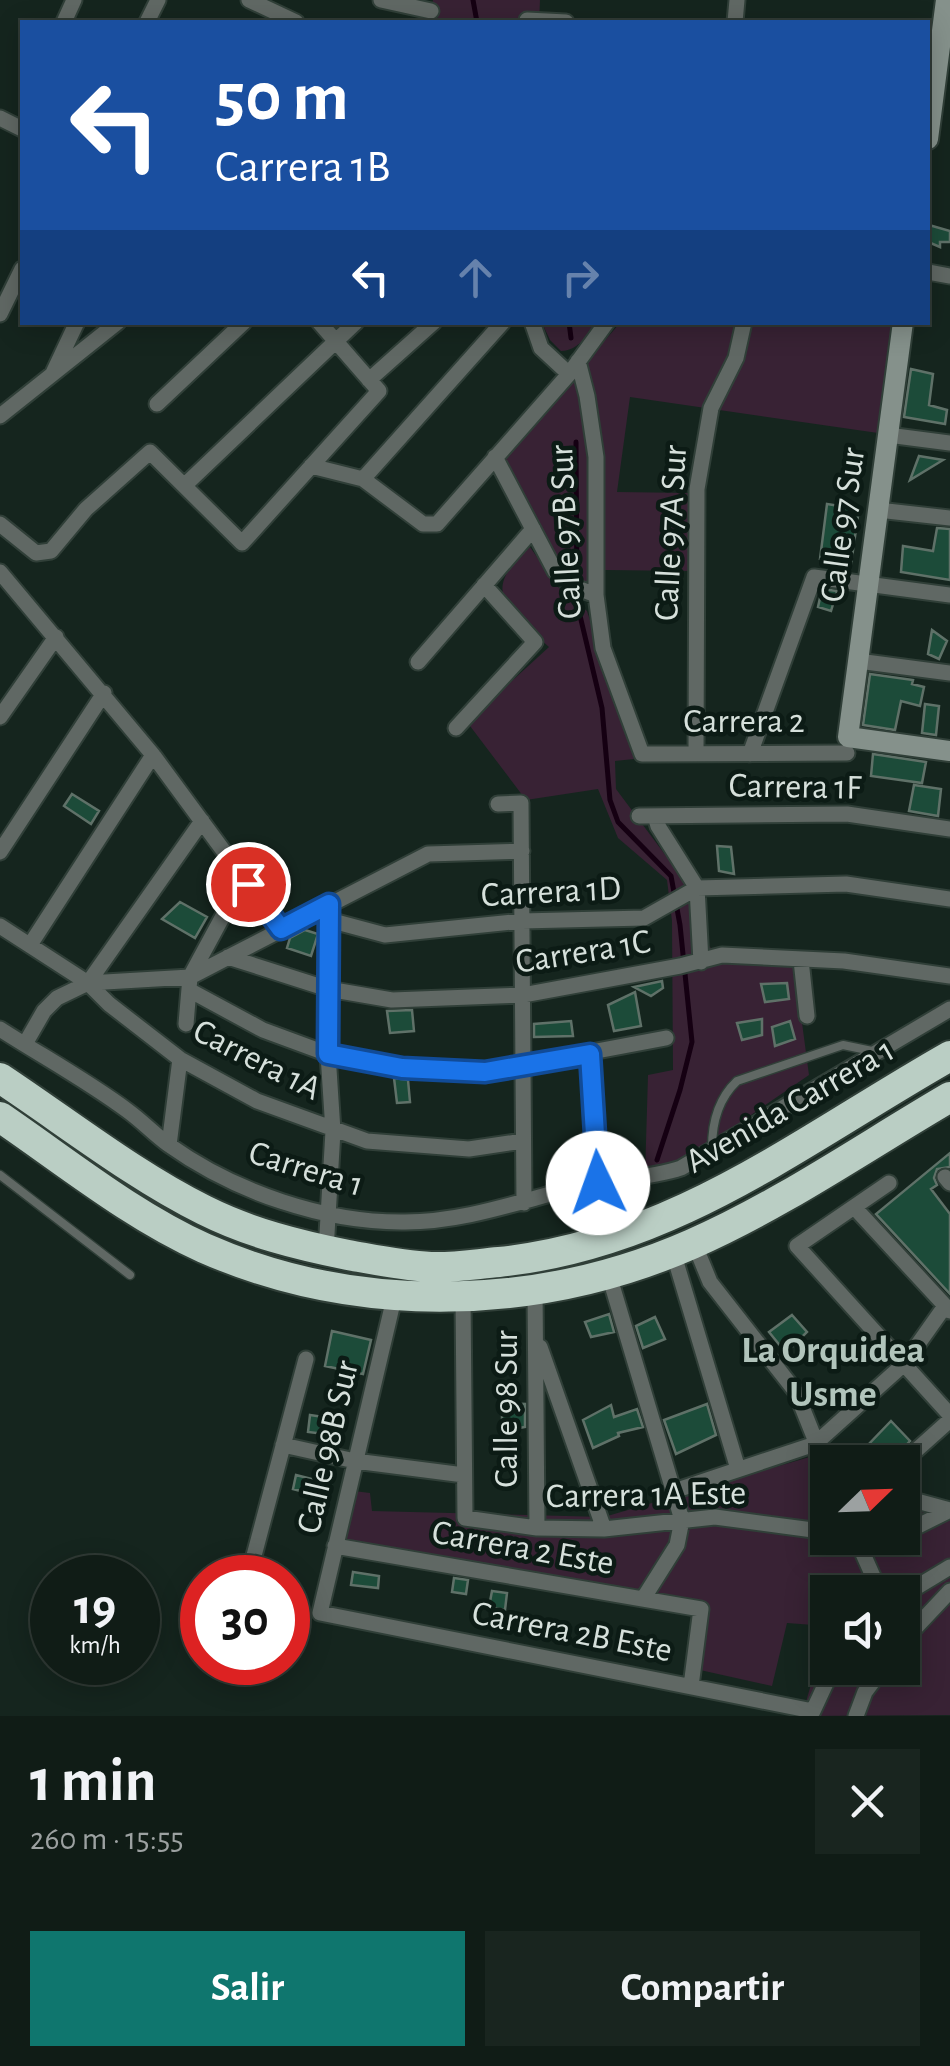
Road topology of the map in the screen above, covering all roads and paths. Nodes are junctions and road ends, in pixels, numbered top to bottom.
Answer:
1 (249, 0) edge
2 (380, 0) edge
3 (946, 0) edge
4 (431, 12) dead end
5 (275, 18) edge
6 (934, 50) edge
7 (930, 110) edge
8 (20, 273) edge
9 (0, 314) edge
10 (76, 325) edge
11 (114, 325) edge
12 (241, 325) edge
13 (322, 325) edge
14 (352, 325) edge
15 (431, 325) edge
16 (500, 325) edge
17 (533, 325) edge
18 (605, 325) edge
19 (743, 325) edge
20 (903, 325) edge
21 (335, 340) junction
22 (574, 368) junction
23 (51, 377) junction
24 (374, 385) junction
25 (157, 404) dead end
26 (0, 416) edge
27 (888, 435) junction
28 (950, 443) edge
29 (495, 457) junction
30 (311, 466) junction
31 (363, 479) junction
32 (185, 486) junction
33 (878, 510) junction
34 (950, 518) edge
35 (0, 524) edge
36 (533, 529) junction
37 (2, 581) edge
38 (868, 584) junction
39 (484, 586) junction
40 (584, 591) junction
41 (950, 595) edge
42 (56, 637) junction
43 (858, 660) junction
44 (418, 662) dead end
45 (950, 674) edge
46 (104, 693) junction
47 (0, 717) edge
48 (456, 728) dead end
49 (847, 745) junction
50 (950, 752) edge
51 (642, 754) joint
52 (696, 754) junction
53 (750, 754) junction
54 (153, 755) junction
55 (498, 804) dead end
56 (202, 821) junction
57 (950, 829) edge
58 (522, 851) junction
59 (0, 852) edge
60 (691, 891) junction
61 (950, 899) edge
62 (230, 903) dead end
63 (329, 912) junction
64 (522, 921) junction
65 (0, 926) edge
66 (281, 929) junction
67 (30, 945) junction
68 (228, 957) junction
69 (801, 960) junction
70 (690, 964) junction
71 (950, 976) edge
72 (88, 983) junction
73 (189, 984) junction
74 (328, 988) junction
75 (522, 995) junction
76 (950, 1009) edge
77 (807, 1016) dead end
78 (186, 1024) dead end
79 (0, 1028) edge
80 (666, 1038) dead end
81 (24, 1044) junction
82 (875, 1052) junction
83 (328, 1054) junction
84 (590, 1054) junction
85 (950, 1056) edge
86 (180, 1059) junction
87 (523, 1066) junction
88 (0, 1078) edge
89 (950, 1097) edge
90 (0, 1117) edge
91 (333, 1131) junction
92 (524, 1142) junction
93 (169, 1145) junction
94 (712, 1152) junction
95 (0, 1174) edge
96 (598, 1183) junction
97 (889, 1183) dead end
98 (524, 1202) junction
99 (854, 1208) junction
100 (330, 1215) junction
101 (684, 1248) junction
102 (326, 1250) junction
103 (609, 1274) junction
104 (130, 1275) dead end
105 (535, 1290) junction
106 (394, 1294) junction
107 (463, 1297) junction
108 (948, 1309) edge
109 (536, 1334) junction
110 (306, 1359) dead end
111 (904, 1364) junction
112 (950, 1417) edge
113 (815, 1444) junction
114 (283, 1445) junction
115 (920, 1446) edge
116 (356, 1461) junction
117 (738, 1469) junction
118 (464, 1475) junction
119 (674, 1491) junction
120 (920, 1502) edge
121 (950, 1510) edge
122 (682, 1520) junction
123 (920, 1525) edge
124 (536, 1528) junction
125 (604, 1529) junction
126 (810, 1530) edge
127 (336, 1546) junction
128 (254, 1555) edge
129 (950, 1567) edge
130 (920, 1585) edge
131 (950, 1591) edge
132 (643, 1599) junction
133 (320, 1613) joint
134 (920, 1623) edge
135 (825, 1685) edge
136 (870, 1685) edge
137 (691, 1686) junction
138 (856, 1716) edge

1 - 5 street
2 - 4 street
3 - 6 street
6 - 7 street
8 - 9 street
10 - 23 street
11 - 23 street
12 - 25 street
13 - 21 street
14 - 21 street
15 - 24 street
16 - 31 street
17 - 22 street
18 - 22 street
19 - 52 street, Calle 97A Sur
20 - 27 street, Calle 97 Sur
21 - 24 street
21 - 32 street
22 - 29 street
22 - 40 street, Calle 97B Sur
23 - 26 street
24 - 30 street
27 - 28 street
27 - 33 street, Calle 97 Sur
29 - 31 street
29 - 36 street
30 - 31 street
30 - 32 street
32 - 35 street
33 - 34 street
33 - 38 street, Calle 97 Sur
36 - 39 street
36 - 40 street
37 - 42 street
38 - 41 street
38 - 43 street, Calle 97 Sur
38 - 53 street, Calle 97 Sur
39 - 44 street
39 - 48 street
40 - 51 street, Calle 97B Sur
42 - 46 street
42 - 47 street
43 - 45 street
43 - 49 street, Calle 97 Sur
46 - 54 street
46 - 59 street
49 - 50 street, Carrera 2
49 - 53 street, Carrera 2
51 - 52 street, Carrera 2
52 - 53 street, Carrera 2
54 - 56 street
54 - 67 street
55 - 58 street
56 - 66 street
56 - 72 street
57 - 60 street, Carrera 1F
58 - 63 street
58 - 64 street
60 - 61 street, Carrera 1D
60 - 64 street, Carrera 1D
60 - 70 street
62 - 73 street
63 - 64 street, Carrera 1D
63 - 66 street
63 - 74 street
64 - 75 street
65 - 67 street, Carrera 1A
66 - 68 street
67 - 72 street, Carrera 1A
68 - 73 street
68 - 74 street, Carrera 1C
69 - 70 street, Carrera 1C
69 - 71 street, Carrera 1C
69 - 77 street
70 - 75 street, Carrera 1C
72 - 73 street
72 - 81 street
72 - 86 street, Carrera 1A
73 - 78 street
73 - 83 street
74 - 75 street, Carrera 1C
74 - 83 street
75 - 87 street
76 - 82 street, Carrera 1
79 - 81 street, Carrera 1
80 - 84 street
81 - 93 street, Carrera 1
82 - 94 street, Carrera 1
82 - 94 lane
83 - 87 street
83 - 91 street
84 - 87 street
84 - 96 street
85 - 102 highway, Avenida Carrera 1
86 - 91 street, Carrera 1A
86 - 93 street
87 - 92 street
88 - 102 highway, Avenida Carrera 1
89 - 101 highway, Avenida Carrera 1
90 - 106 highway, Avenida Carrera 1
91 - 92 street, Carrera 1A
91 - 100 street
92 - 98 street
93 - 100 street, Carrera 1
94 - 96 street, Carrera 1
95 - 104 lane
96 - 98 street, Carrera 1
97 - 99 street
98 - 100 street, Carrera 1
99 - 108 street
99 - 111 street
100 - 102 street
101 - 103 highway, Avenida Carrera 1
101 - 113 street
101 - 117 street
103 - 105 highway, Avenida Carrera 1
103 - 119 street
105 - 107 highway, Avenida Carrera 1
105 - 109 street, Calle 98 Sur
106 - 107 highway, Avenida Carrera 1
106 - 116 street, Calle 98B Sur
107 - 118 street
108 - 111 street, Carrera 1A Este
109 - 124 street, Calle 98 Sur
109 - 125 street
110 - 114 street
111 - 112 street
111 - 113 street, Carrera 1A Este
112 - 115 street
113 - 117 street, Carrera 1A Este
114 - 116 street
114 - 128 street
116 - 118 street
116 - 127 street, Calle 98B Sur
117 - 119 street, Carrera 1A Este
118 - 124 street, Carrera 1A Este
119 - 122 street
120 - 121 street
121 - 123 street
122 - 125 street, Carrera 1A Este
122 - 126 street, Carrera 1A Este
122 - 132 street
124 - 125 street, Carrera 1A Este
127 - 132 street, Carrera 2 Este
127 - 133 street, Calle 98B Sur
129 - 130 street
131 - 134 street
132 - 137 street, Carrera 2 Este
133 - 137 street, Carrera 2B Este
135 - 137 street, Carrera 2B Este
136 - 138 street

